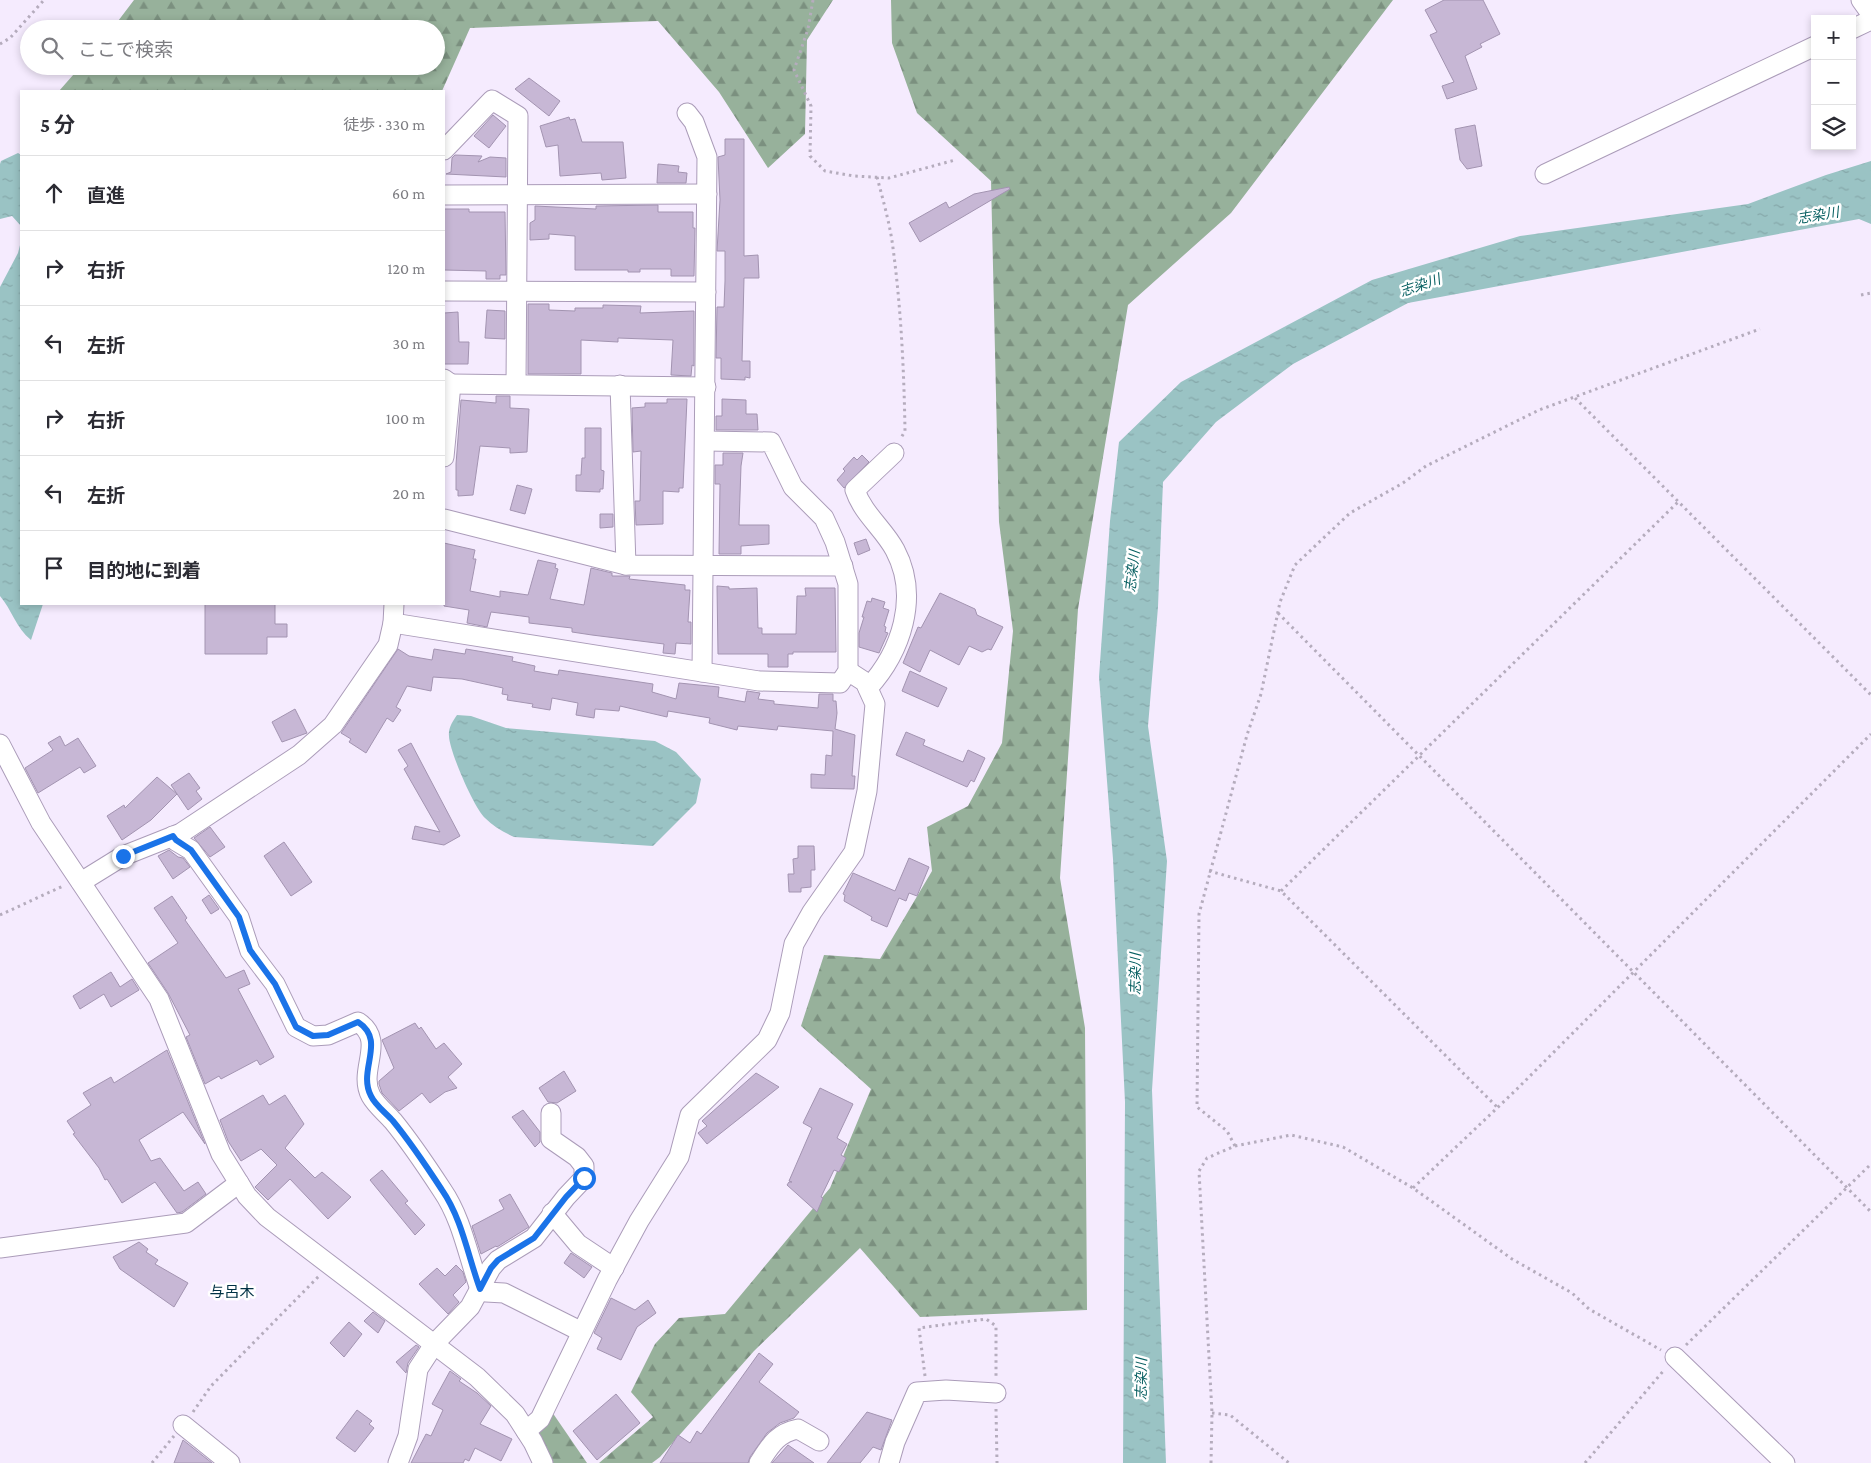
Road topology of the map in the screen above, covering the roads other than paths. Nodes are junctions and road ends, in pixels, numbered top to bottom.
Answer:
1 (1861, 0) edge
2 (1871, 14) edge
3 (1871, 20) edge
4 (1856, 26) edge
5 (1811, 48) edge
6 (687, 113) dead end
7 (445, 149) edge
8 (1545, 174) dead end
9 (707, 194) junction
10 (445, 195) edge
11 (517, 195) junction
12 (445, 291) edge
13 (516, 291) junction
14 (706, 292) junction
15 (447, 381) edge
16 (516, 384) junction
17 (620, 385) junction
18 (706, 387) junction
19 (445, 432) edge
20 (706, 441) junction
21 (894, 453) road end
22 (445, 519) edge
23 (626, 565) junction
24 (704, 566) junction
25 (842, 566) junction
26 (394, 605) edge
27 (393, 623) junction
28 (848, 671) junction
29 (702, 672) junction
30 (868, 688) junction
31 (0, 744) edge
32 (173, 836) junction
33 (80, 880) junction
34 (551, 1112) dead end
35 (239, 1183) junction
36 (552, 1212) junction
37 (0, 1248) edge
38 (614, 1268) junction
39 (480, 1289) junction
40 (582, 1332) junction
41 (435, 1343) junction
42 (1675, 1357) road end
43 (996, 1393) road end
44 (183, 1425) road end
45 (526, 1431) junction
46 (819, 1441) dead end
47 (230, 1463) edge
48 (398, 1463) edge
49 (543, 1463) edge
50 (759, 1463) edge
51 (889, 1463) edge
52 (1785, 1463) edge

1 - 2 street
3 - 4 street
5 - 8 street
6 - 9 street
7 - 11 street
9 - 11 street
9 - 14 street
10 - 11 street
11 - 13 street
12 - 13 street
13 - 14 street
13 - 16 street
14 - 18 street
15 - 16 street
15 - 19 street
16 - 17 street
17 - 18 street
17 - 23 street
18 - 20 street
20 - 24 street
20 - 25 street
21 - 30 street
22 - 23 street
23 - 24 street
24 - 25 street
24 - 29 street
25 - 28 street
26 - 27 street
27 - 29 street
27 - 32 street
28 - 29 street
28 - 30 street
30 - 38 street
31 - 33 street
32 - 33 street
32 - 39 street
33 - 35 street
34 - 36 street
35 - 37 street
35 - 41 street
36 - 38 street
36 - 39 street
38 - 40 street
39 - 40 street
39 - 41 street
40 - 45 street
41 - 45 street
41 - 48 street
42 - 52 street
43 - 51 street
44 - 47 street
45 - 49 street
46 - 50 street

